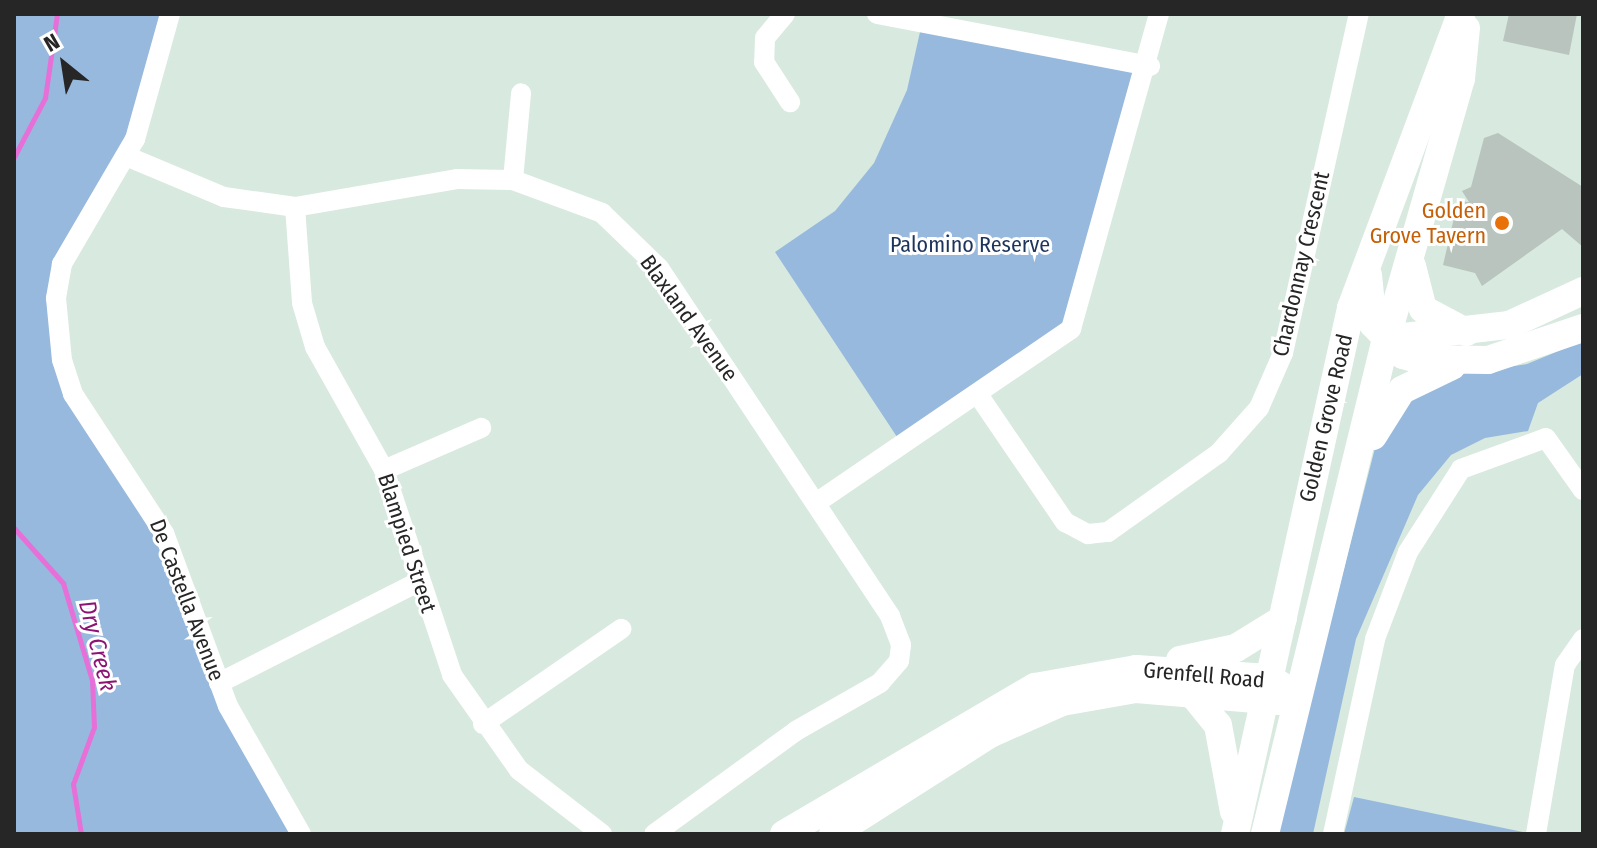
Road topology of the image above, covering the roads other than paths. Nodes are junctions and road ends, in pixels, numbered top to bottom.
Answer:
1 (170, 14) edge
2 (785, 14) edge
3 (877, 14) edge
4 (1159, 14) edge
5 (1359, 14) edge
6 (1461, 14) edge
7 (1468, 14) edge
8 (1150, 66) junction
9 (521, 93) dead end
10 (790, 102) dead end
11 (126, 156) junction
12 (513, 180) junction
13 (295, 207) junction
14 (1411, 253) junction
15 (1367, 266) junction
16 (1583, 291) edge
17 (1583, 328) edge
18 (1471, 334) junction
19 (1386, 339) junction
20 (1461, 363) junction
21 (979, 396) junction
22 (481, 428) dead end
23 (384, 470) junction
24 (1313, 471) junction
25 (1355, 477) junction
26 (1583, 490) edge
27 (816, 503) junction
28 (418, 582) junction
29 (1283, 619) junction
30 (621, 629) dead end
31 (1583, 639) edge
32 (1136, 669) junction
33 (219, 683) junction
34 (1265, 692) junction
35 (1195, 697) junction
36 (1300, 697) junction
37 (483, 724) junction
38 (1235, 831) edge
39 (301, 834) edge
40 (602, 834) edge
41 (654, 834) edge
42 (784, 834) edge
43 (833, 834) edge
44 (1265, 834) edge
45 (1333, 834) edge
46 (1536, 834) edge

1 - 11 street, De Castella Avenue
2 - 10 street
3 - 8 street
4 - 8 street
5 - 21 street, Chardonnay Crescent
6 - 15 main road, Golden Grove Road
7 - 14 main road, Golden Grove Road
8 - 21 street
9 - 12 street
11 - 13 street, Blaxland Avenue
11 - 33 street, De Castella Avenue
12 - 13 street, Blaxland Avenue
12 - 27 street, Blaxland Avenue
13 - 23 street, Blampied Street
14 - 18 main road
14 - 19 main road, Golden Grove Road
15 - 19 main road
15 - 24 main road, Golden Grove Road
16 - 18 main road
17 - 20 main road
18 - 19 main road
19 - 20 main road
19 - 24 main road
19 - 25 main road, Golden Grove Road
20 - 25 main road
21 - 27 street
22 - 23 street
23 - 28 street, Blampied Street
24 - 29 main road, Golden Grove Road
25 - 36 main road, Golden Grove Road
26 - 45 street
27 - 41 street, Blaxland Avenue
28 - 33 street
28 - 37 street, Blampied Street
29 - 32 main road
29 - 34 main road, Golden Grove Road
30 - 37 street
31 - 46 street
32 - 34 main road, Grenfell Road
32 - 42 main road, Grenfell Road
33 - 39 street, De Castella Avenue
34 - 35 main road, Grenfell Road
34 - 36 main road, Grenfell Road
34 - 38 main road, Golden Grove Road
35 - 38 main road
35 - 43 main road, Grenfell Road
36 - 44 main road, Golden Grove Road
37 - 40 street, Blampied Street

